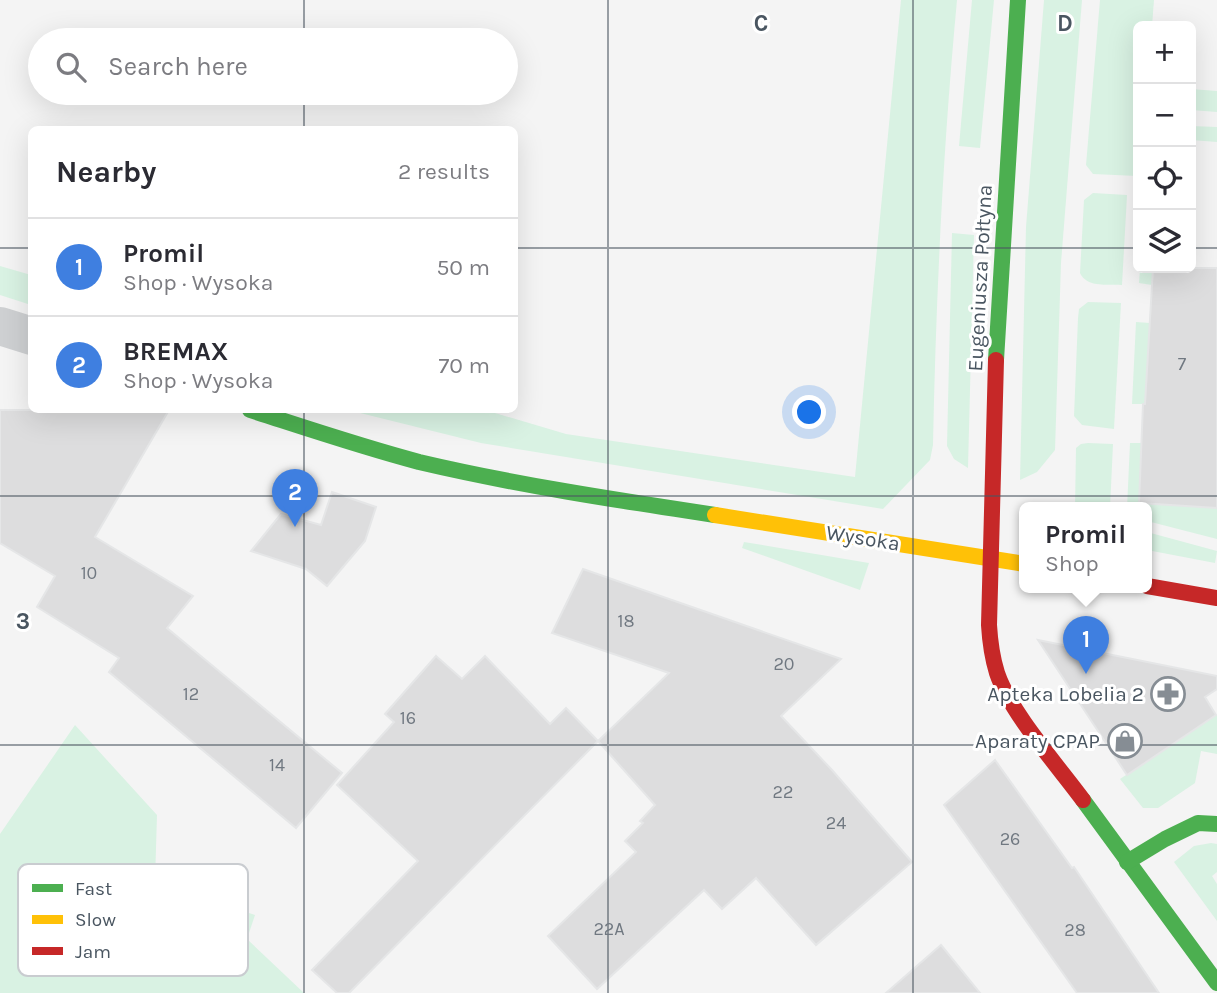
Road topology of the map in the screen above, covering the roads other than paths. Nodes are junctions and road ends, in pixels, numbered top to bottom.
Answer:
1 (1018, 0) edge
2 (259, 413) edge
3 (993, 558) junction
4 (1019, 563) edge
5 (1152, 587) edge
6 (1217, 598) edge
7 (1217, 824) edge
8 (1127, 862) junction
9 (1217, 983) edge

1 - 3 street, Eugeniusza Połtyna
2 - 3 street, Wysoka
3 - 4 street, Wysoka
3 - 8 street
5 - 6 street
7 - 8 street
8 - 9 street

